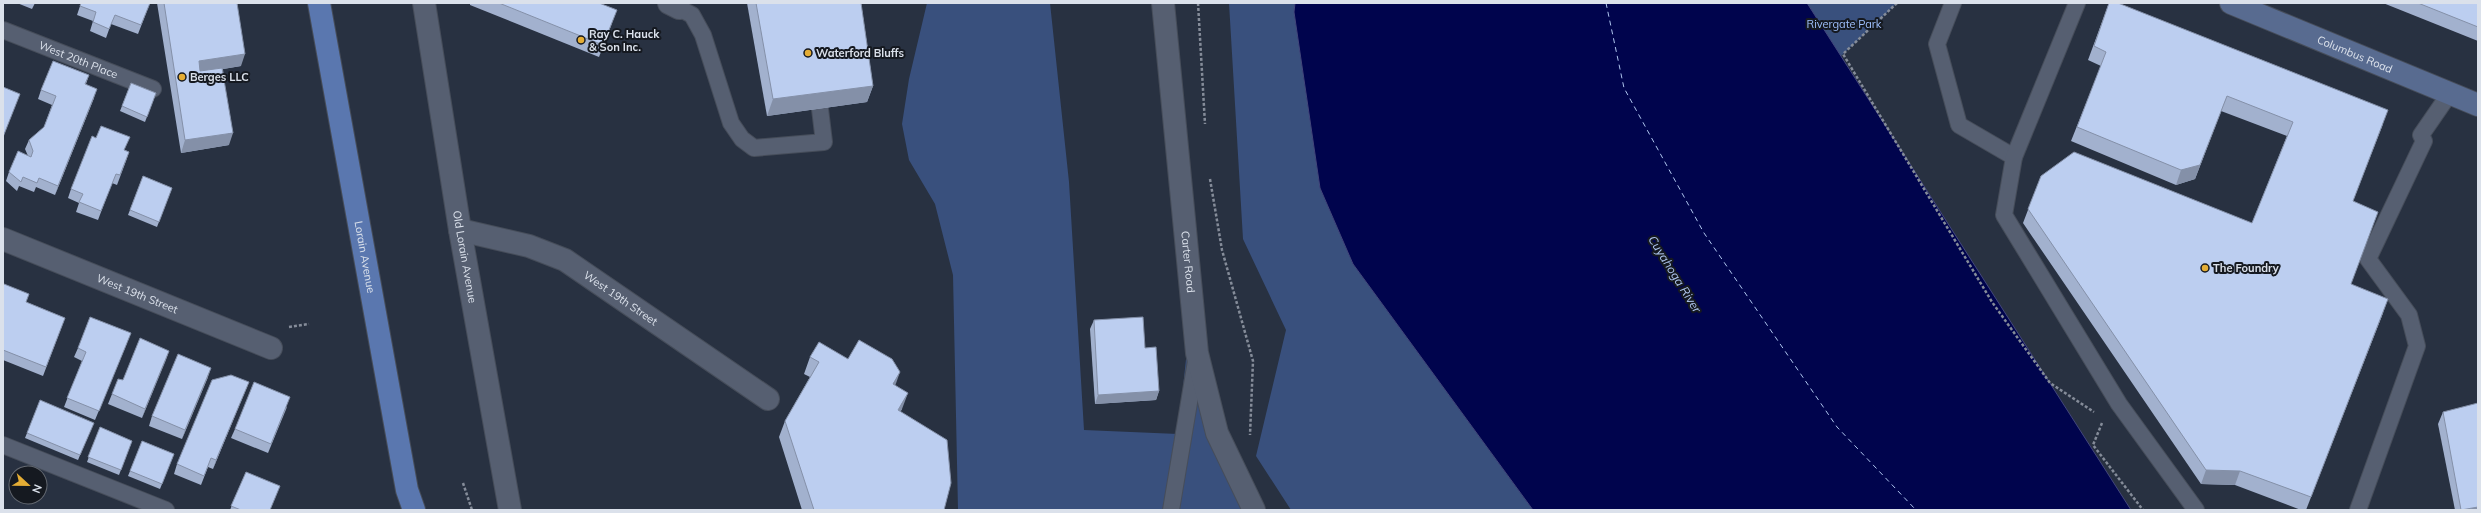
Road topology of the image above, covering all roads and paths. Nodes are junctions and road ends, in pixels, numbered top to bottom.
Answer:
1 (319, 3) edge
2 (424, 3) edge
3 (1163, 3) edge
4 (1198, 3) edge
5 (1897, 3) edge
6 (1954, 3) edge
7 (2077, 3) edge
8 (2231, 3) edge
9 (674, 5) edge
10 (3, 30) edge
11 (153, 90) edge
12 (2450, 93) junction
13 (2478, 104) edge
14 (820, 109) edge
15 (1205, 127) dead end
16 (2014, 157) junction
17 (1209, 174) dead end
18 (460, 230) junction
19 (3, 239) edge
20 (309, 324) dead end
21 (288, 327) dead end
22 (271, 348) dead end
23 (1198, 353) junction
24 (768, 399) dead end
25 (2098, 415) dead end
26 (2104, 419) dead end
27 (1249, 442) dead end
28 (3, 445) edge
29 (463, 482) dead end
30 (166, 510) edge
31 (414, 510) edge
32 (472, 510) edge
33 (510, 510) edge
34 (1171, 510) edge
35 (1254, 510) edge
36 (2143, 510) edge
37 (2196, 510) edge
38 (2358, 510) edge

1 - 31 main road, Lorain Avenue
2 - 18 street, Old Lorain Avenue
3 - 23 street, Carter Road
4 - 15 path
5 - 25 path
6 - 16 lane
7 - 16 lane
8 - 12 street, Columbus Road
9 - 14 lane
10 - 11 lane, West 20th Place
12 - 13 street, Columbus Road
12 - 38 lane
16 - 37 lane
17 - 27 path
18 - 24 street, West 19th Street
18 - 33 street, Old Lorain Avenue
19 - 22 street, West 19th Street
20 - 21 path
23 - 34 lane
23 - 35 street, Carter Road
26 - 36 path
28 - 30 lane
29 - 32 path

